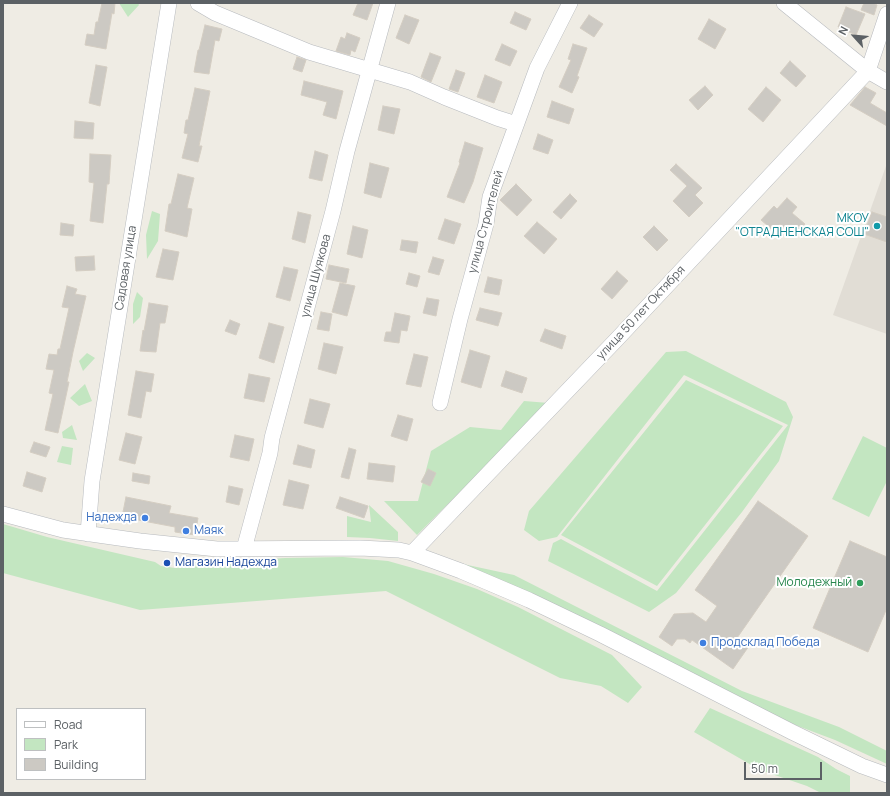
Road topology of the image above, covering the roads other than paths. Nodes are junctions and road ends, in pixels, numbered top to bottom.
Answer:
1 (168, 3) edge
2 (198, 3) edge
3 (388, 3) edge
4 (570, 3) edge
5 (784, 3) edge
6 (887, 14) edge
7 (369, 70) junction
8 (868, 71) junction
9 (887, 82) edge
10 (516, 124) junction
11 (440, 403) dead end
12 (3, 514) edge
13 (88, 534) junction
14 (244, 548) junction
15 (412, 553) junction
16 (887, 775) edge

1 - 13 street, Садовая улица
2 - 7 street
3 - 7 street, улица Шуякова
4 - 10 street, улица Строителей
5 - 8 street
6 - 8 street, улица 50 лет Октября
7 - 10 street
7 - 14 street, улица Шуякова
8 - 9 street
8 - 15 street, улица 50 лет Октября
10 - 11 street, улица Строителей
12 - 13 street
13 - 14 street
14 - 15 street
15 - 16 street

